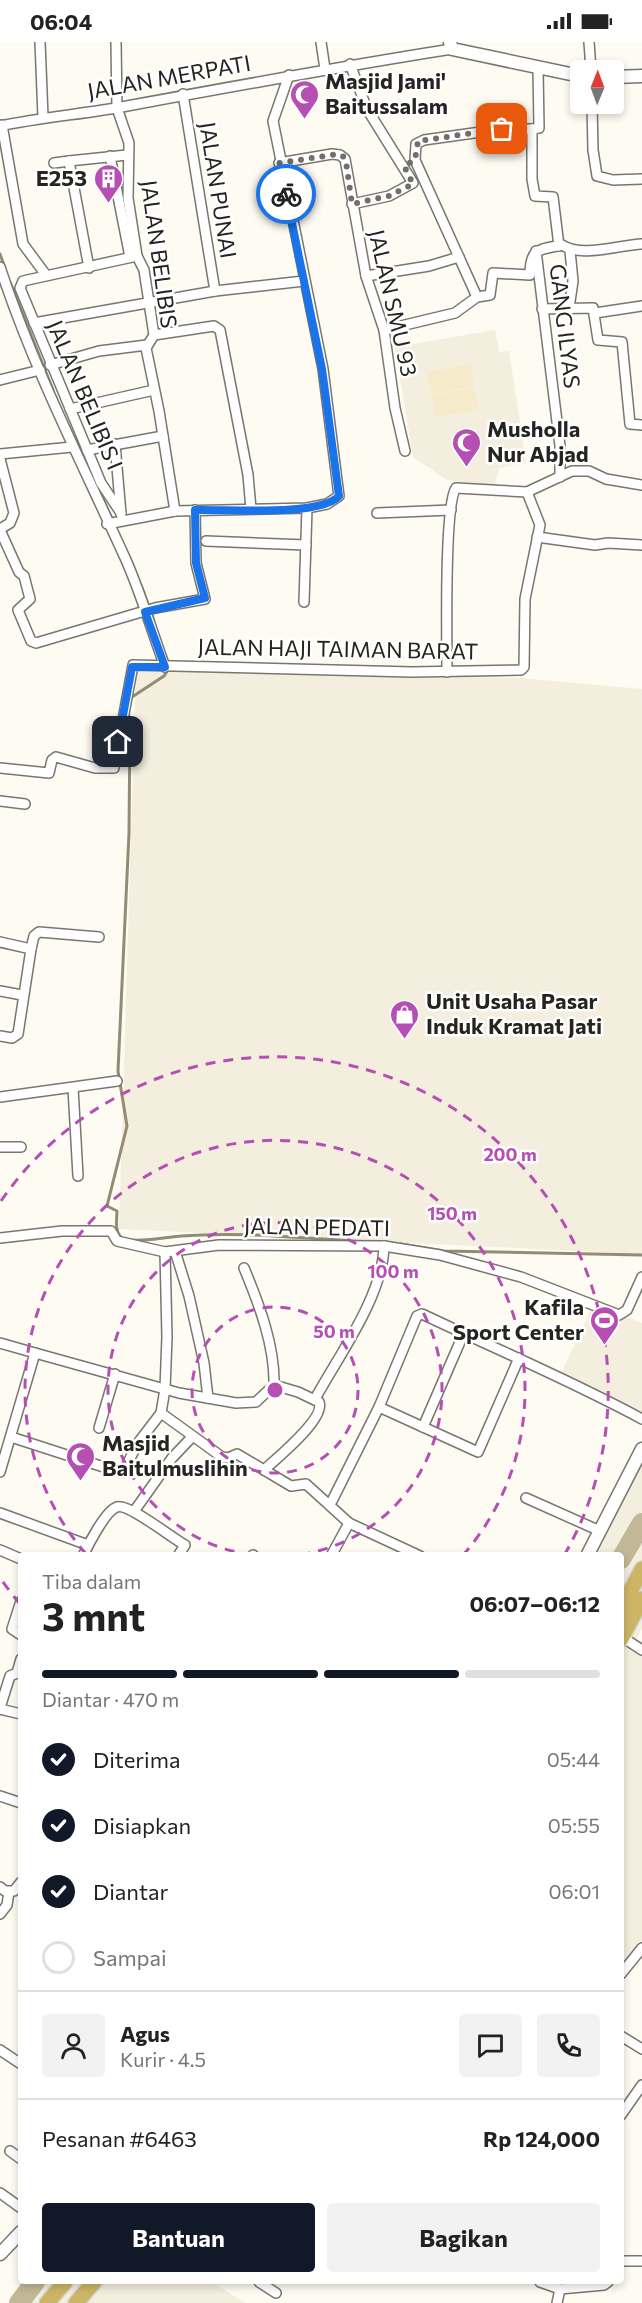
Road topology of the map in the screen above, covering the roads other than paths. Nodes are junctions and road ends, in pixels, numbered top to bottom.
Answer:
1 (40, 42) edge
2 (116, 42) edge
3 (321, 42) edge
4 (589, 42) edge
5 (451, 46) edge
6 (590, 60) edge
7 (350, 64) junction
8 (325, 69) junction
9 (538, 69) junction
10 (570, 74) edge
11 (289, 75) junction
12 (642, 76) edge
13 (624, 77) edge
14 (183, 94) junction
15 (117, 108) junction
16 (592, 114) edge
17 (43, 117) junction
18 (1, 125) edge
19 (502, 129) junction
20 (532, 129) junction
21 (504, 143) dead end
22 (127, 155) junction
23 (110, 156) junction
24 (415, 160) junction
25 (69, 162) junction
26 (54, 163) dead end
27 (279, 163) junction
28 (404, 166) junction
29 (129, 178) junction
30 (642, 179) edge
31 (114, 180) junction
32 (352, 204) junction
33 (128, 227) junction
34 (642, 244) edge
35 (559, 246) junction
36 (536, 251) junction
37 (570, 251) junction
38 (133, 256) junction
39 (459, 257) junction
40 (0, 267) edge
41 (89, 268) junction
42 (46, 275) junction
43 (366, 276) junction
44 (304, 280) junction
45 (215, 291) junction
46 (477, 297) junction
47 (150, 303) junction
48 (642, 306) edge
49 (569, 308) junction
50 (542, 309) junction
51 (595, 313) junction
52 (34, 323) junction
53 (384, 330) junction
54 (154, 335) junction
55 (147, 345) junction
56 (50, 364) junction
57 (40, 370) junction
58 (0, 380) edge
59 (154, 390) junction
60 (70, 409) junction
61 (642, 425) edge
62 (163, 436) junction
63 (115, 444) junction
64 (72, 447) junction
65 (87, 450) junction
66 (405, 451) dead end
67 (0, 454) edge
68 (0, 459) edge
69 (560, 477) junction
70 (642, 485) edge
71 (527, 492) junction
72 (307, 508) junction
73 (251, 509) junction
74 (195, 510) junction
75 (451, 510) junction
76 (175, 511) junction
77 (377, 513) dead end
78 (115, 520) junction
79 (0, 530) edge
80 (537, 537) junction
81 (206, 542) dead end
82 (306, 545) junction
83 (642, 545) edge
84 (304, 602) dead end
85 (150, 610) junction
86 (168, 667) junction
87 (447, 672) junction
88 (0, 768) edge
89 (0, 801) edge
90 (25, 804) dead end
91 (99, 937) dead end
92 (0, 942) edge
93 (31, 949) junction
94 (0, 990) edge
95 (22, 995) junction
96 (0, 1036) edge
97 (117, 1081) dead end
98 (73, 1088) junction
99 (0, 1097) edge
100 (21, 1147) dead end
101 (0, 1148) edge
102 (78, 1176) dead end
103 (0, 1238) edge
104 (384, 1246) junction
105 (170, 1252) junction
106 (244, 1268) dead end
107 (642, 1277) edge
108 (463, 1335) junction
109 (0, 1343) edge
110 (35, 1353) junction
111 (519, 1358) junction
112 (115, 1374) junction
113 (274, 1385) junction
114 (165, 1389) junction
115 (208, 1398) junction
116 (315, 1399) junction
117 (379, 1407) junction
118 (161, 1413) junction
119 (642, 1419) edge
120 (423, 1427) junction
121 (99, 1428) dead end
122 (10, 1437) junction
123 (192, 1437) junction
124 (642, 1449) edge
125 (264, 1470) junction
126 (0, 1472) edge
127 (526, 1498) dead end
128 (332, 1501) dead end
129 (135, 1510) junction
130 (0, 1513) edge
131 (349, 1523) junction
132 (600, 1531) junction
133 (88, 1545) junction
134 (0, 1550) edge
135 (84, 1552) edge
136 (181, 1552) edge
137 (333, 1552) edge
138 (411, 1552) edge
139 (589, 1552) edge
140 (18, 1558) edge
141 (642, 1569) edge
142 (642, 1599) edge
143 (624, 1603) edge
144 (18, 1610) edge
145 (18, 1633) edge
146 (624, 1634) edge
147 (624, 1639) edge
148 (642, 1650) edge
149 (18, 1670) edge
150 (0, 1708) edge
151 (18, 1713) edge
152 (0, 1796) edge
153 (18, 1802) edge
154 (18, 1886) edge
155 (0, 1887) edge
156 (9, 1892) junction
157 (0, 1914) edge
158 (642, 1948) edge
159 (624, 1970) edge
160 (624, 2038) edge
161 (642, 2049) edge
162 (0, 2050) edge
163 (18, 2062) edge
164 (642, 2085) edge
165 (624, 2111) edge
166 (10, 2151) dead end
167 (18, 2157) edge
168 (0, 2193) edge
169 (18, 2206) edge
170 (18, 2235) edge
171 (0, 2254) edge
172 (624, 2261) edge
173 (642, 2261) edge
174 (63, 2284) edge
175 (92, 2284) edge
176 (262, 2284) edge
177 (546, 2284) edge
178 (605, 2284) edge
179 (560, 2289) junction
180 (276, 2293) dead end
181 (46, 2303) edge
182 (76, 2303) edge
183 (557, 2303) edge

1 - 17 street
2 - 15 street, JALAN BELIBIS
3 - 8 street
4 - 6 street
5 - 7 street, JALAN MERPATI
5 - 9 street
7 - 8 street, JALAN MERPATI
7 - 28 street
8 - 11 street, JALAN MERPATI
9 - 10 street
9 - 20 street
11 - 14 street, JALAN MERPATI
11 - 27 street
12 - 13 street
14 - 15 street, JALAN MERPATI
14 - 45 street, JALAN PUNAI
15 - 17 street, JALAN MERPATI
15 - 22 street, JALAN BELIBIS
16 - 30 street
17 - 18 street, JALAN MERPATI
18 - 42 street
19 - 20 street
19 - 21 street
19 - 24 street
20 - 35 street
22 - 23 street
22 - 29 street, JALAN BELIBIS
23 - 25 street
23 - 31 street, JALAN BELIBIS
24 - 28 street
24 - 39 street
25 - 26 street
25 - 41 street
27 - 32 street, JALAN SMU 93
27 - 44 street
28 - 32 street
29 - 31 street
29 - 33 street, JALAN BELIBIS
31 - 33 street, JALAN BELIBIS
32 - 43 street, JALAN SMU 93
33 - 38 street, JALAN BELIBIS
34 - 37 street
35 - 36 street
35 - 37 street
36 - 46 street
36 - 50 street, GANG ILYAS
37 - 49 street
38 - 41 street
38 - 47 street, JALAN BELIBIS
39 - 43 street
39 - 46 street
40 - 57 street
41 - 42 street
42 - 52 street, JALAN BELIBIS I
43 - 53 street, JALAN SMU 93
44 - 45 street, JALAN PUNAI
44 - 72 street
45 - 47 street, JALAN PUNAI
46 - 53 street
47 - 52 street, JALAN PUNAI
47 - 54 street, JALAN BELIBIS
48 - 51 street
49 - 50 street
49 - 51 street
50 - 69 street, GANG ILYAS
51 - 61 street
52 - 56 street, JALAN BELIBIS I
53 - 66 street, JALAN SMU 93
54 - 55 street, JALAN BELIBIS
54 - 73 street
55 - 56 street
55 - 59 street, JALAN BELIBIS
56 - 60 street, JALAN BELIBIS I
57 - 58 street
57 - 64 street
59 - 60 street
59 - 62 street, JALAN BELIBIS
60 - 65 street, JALAN BELIBIS I
62 - 63 street
62 - 76 street, JALAN BELIBIS
63 - 65 street
63 - 78 street
64 - 67 street
64 - 78 street
65 - 78 street, JALAN BELIBIS I
68 - 79 street
69 - 70 street
69 - 71 street
71 - 75 street
71 - 80 street
72 - 73 street
72 - 82 street
73 - 74 street
74 - 76 street
74 - 85 street
75 - 77 street
75 - 87 street
76 - 78 street
78 - 85 street
79 - 85 street
80 - 83 street
80 - 87 street, JALAN HAJI TAIMAN BARAT
81 - 82 street
82 - 84 street
85 - 86 street
86 - 87 street, JALAN HAJI TAIMAN BARAT
86 - 88 street, JALAN HAJI TAIMAN BARAT
89 - 90 street
91 - 93 street
92 - 93 street
93 - 95 street
94 - 95 street
95 - 96 street
97 - 98 street
98 - 99 street
98 - 102 street
100 - 101 street
103 - 105 street, JALAN PEDATI
104 - 105 street, JALAN PEDATI
104 - 107 street, JALAN PEDATI
104 - 116 street
105 - 114 street
105 - 115 street
106 - 113 street
108 - 111 street
108 - 117 street
108 - 120 street
109 - 110 street
110 - 112 street
110 - 122 street
111 - 119 street
111 - 120 street
112 - 114 street
112 - 121 street
113 - 115 street
113 - 116 street
114 - 115 street
114 - 118 street
116 - 125 street
117 - 120 street
117 - 128 street
118 - 122 street
118 - 123 street
122 - 126 street
123 - 125 street
123 - 129 street
124 - 132 street
125 - 131 street
127 - 132 street
129 - 133 street
129 - 136 street
130 - 133 street
131 - 137 street
131 - 138 street
132 - 139 street
133 - 135 street
134 - 140 street
141 - 143 highway
142 - 146 highway
144 - 145 street
147 - 148 street
149 - 150 street
150 - 151 street
152 - 153 street
154 - 156 street
155 - 156 street
156 - 157 street
158 - 159 street
160 - 161 street
162 - 163 street
164 - 165 street
166 - 167 street
168 - 169 street
170 - 171 street
172 - 173 street
174 - 181 highway
175 - 182 highway
176 - 180 street
177 - 179 street
178 - 179 street
179 - 183 street

